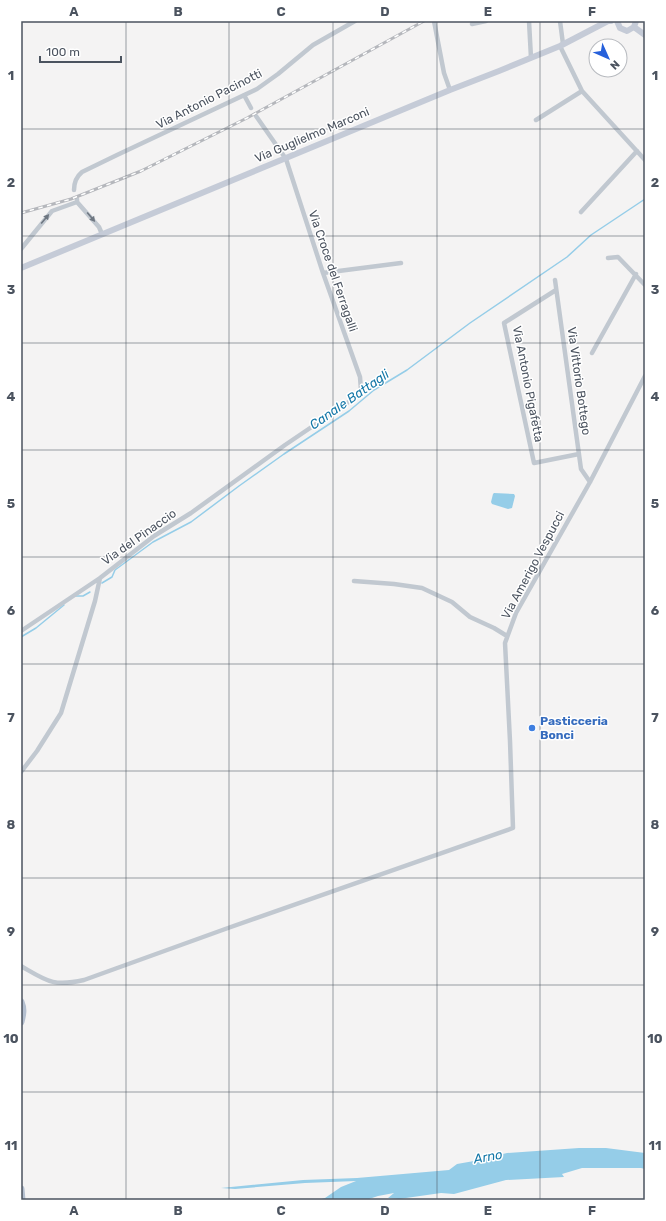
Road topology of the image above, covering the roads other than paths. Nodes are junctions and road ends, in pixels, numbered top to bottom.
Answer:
1 (356, 21) edge
2 (434, 21) edge
3 (486, 21) edge
4 (529, 21) edge
5 (560, 21) edge
6 (611, 21) edge
7 (617, 21) edge
8 (472, 24) dead end
9 (635, 24) edge
10 (645, 35) edge
11 (561, 45) junction
12 (531, 58) junction
13 (450, 90) junction
14 (582, 91) junction
15 (244, 94) junction
16 (251, 108) dead end
17 (256, 116) dead end
18 (536, 120) dead end
19 (637, 151) junction
20 (286, 159) junction
21 (645, 160) edge
22 (74, 190) dead end
23 (581, 212) dead end
24 (102, 234) junction
25 (21, 249) edge
26 (608, 258) dead end
27 (402, 263) dead end
28 (21, 268) edge
29 (323, 273) junction
30 (636, 274) junction
31 (555, 280) dead end
32 (645, 284) edge
33 (556, 290) junction
34 (592, 353) dead end
35 (645, 376) edge
36 (361, 390) joint
37 (579, 454) junction
38 (590, 482) junction
39 (100, 578) junction
40 (354, 581) dead end
41 (21, 631) edge
42 (507, 636) junction
43 (21, 772) edge
44 (21, 966) edge
45 (21, 1002) edge
46 (21, 1022) edge
47 (21, 1189) edge
48 (22, 1200) edge

1 - 15 street, Via Antonio Pacinotti
2 - 13 street
3 - 8 street
4 - 12 street
5 - 11 street
6 - 11 street, Via Guglielmo Marconi
7 - 9 street
9 - 10 street
11 - 12 street, Via Guglielmo Marconi
11 - 14 street
12 - 13 street, Via Guglielmo Marconi
13 - 20 street, Via Guglielmo Marconi
14 - 18 street
14 - 19 street
15 - 16 street
15 - 22 street, Via Antonio Pacinotti
17 - 20 street, Via Croce del Ferragalli
19 - 21 street
19 - 23 street
20 - 24 street, Via Guglielmo Marconi
20 - 29 street, Via Croce del Ferragalli
25 -> 24 street
24 - 28 street, Via Guglielmo Marconi
26 - 30 street
27 - 29 street
29 - 36 street, Via Croce del Ferragalli
30 - 32 street
30 - 34 street
31 - 33 street, Via Vittorio Bottego
33 - 37 street, Via Vittorio Bottego
33 - 37 street, Via Antonio Pigafetta
35 - 38 street, Via Amerigo Vespucci
36 - 39 street, Via del Pinaccio
37 - 38 street, Via Vittorio Bottego
38 - 42 street, Via Amerigo Vespucci
39 - 41 street
39 - 43 street, Via del Pinaccio
40 - 42 street
42 - 44 street, Via Amerigo Vespucci
45 - 46 main road
47 - 48 main road

